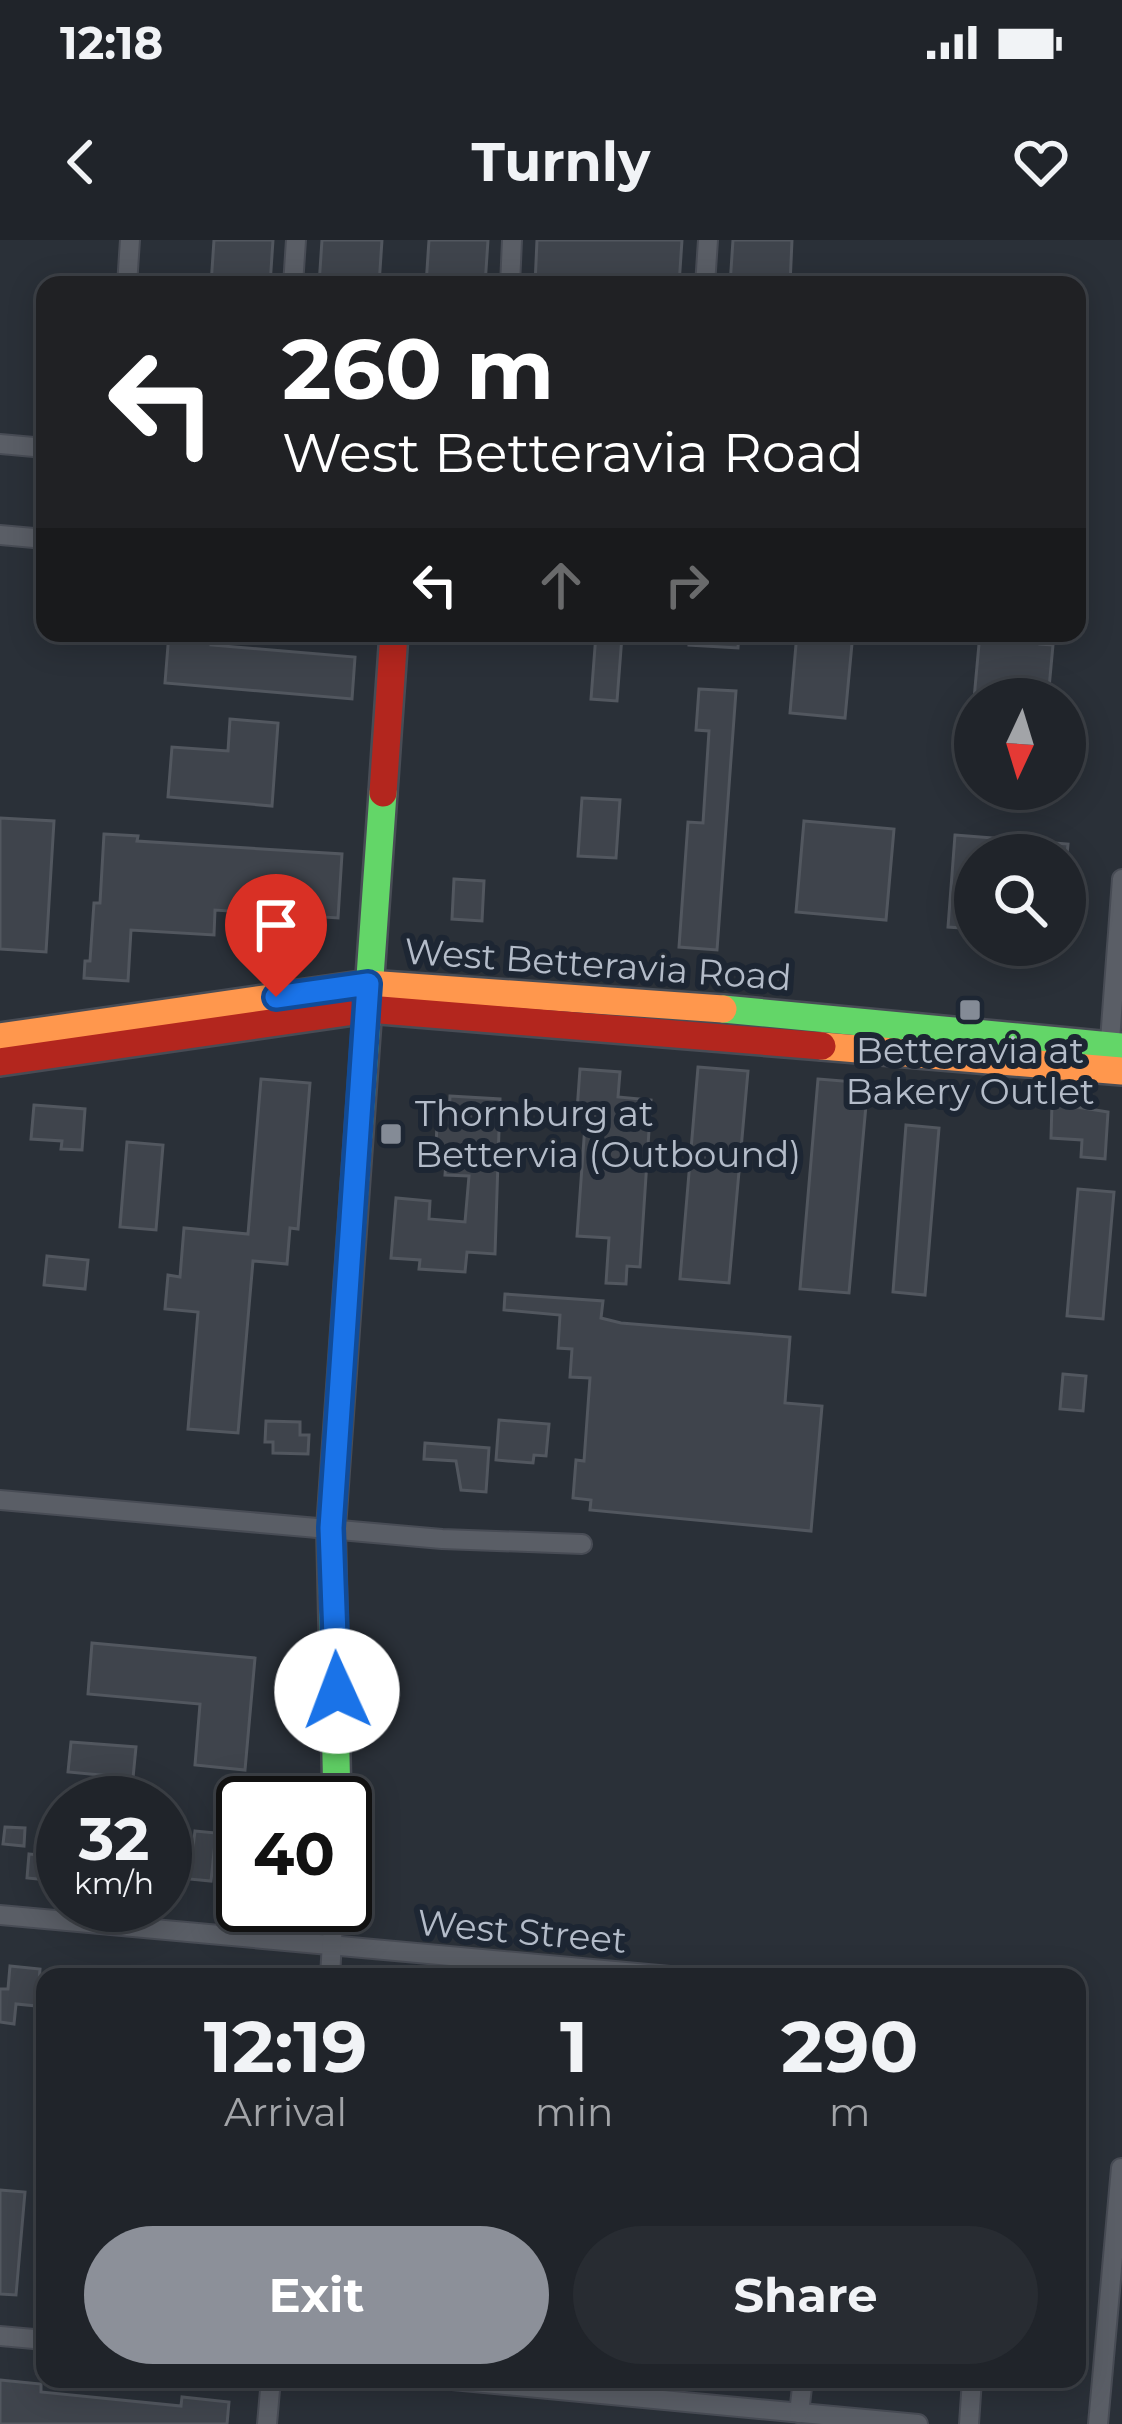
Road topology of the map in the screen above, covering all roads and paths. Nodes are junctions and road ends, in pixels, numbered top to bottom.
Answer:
1 (130, 240) edge
2 (296, 240) edge
3 (512, 240) edge
4 (708, 240) edge
5 (128, 276) edge
6 (294, 276) edge
7 (510, 276) edge
8 (706, 276) edge
9 (0, 444) edge
10 (36, 447) edge
11 (0, 535) edge
12 (36, 537) edge
13 (393, 642) edge
14 (1122, 879) edge
15 (368, 997) junction
16 (0, 1037) edge
17 (1115, 1059) edge
18 (0, 1062) edge
19 (0, 1500) edge
20 (331, 1528) junction
21 (581, 1544) dead end
22 (336, 1776) edge
23 (0, 1915) edge
24 (333, 1932) edge
25 (332, 1948) junction
26 (331, 1968) edge
27 (572, 1968) edge
28 (1121, 2168) edge
29 (1114, 2314) edge
30 (0, 2336) edge
31 (36, 2339) edge
32 (270, 2388) edge
33 (801, 2388) edge
34 (971, 2388) edge
35 (636, 2389) edge
36 (800, 2413) junction
37 (267, 2424) edge
38 (918, 2424) edge
39 (969, 2424) edge
40 (1098, 2424) edge

1 - 5 street
2 - 6 street
3 - 7 street
4 - 8 street
9 - 10 street
11 - 12 street
13 - 15 main road
14 - 17 street
15 - 16 main road, West Betteravia Road
15 - 17 main road, West Betteravia Road
15 - 18 main road, West Betteravia Road
15 - 20 main road
19 - 20 street
20 - 21 street
20 - 22 main road
23 - 25 street, West Street
24 - 25 street
25 - 26 street
25 - 27 street, West Street
28 - 29 street
29 - 40 street
30 - 31 street
32 - 37 street
33 - 36 street
34 - 39 street
35 - 36 street
36 - 38 street

